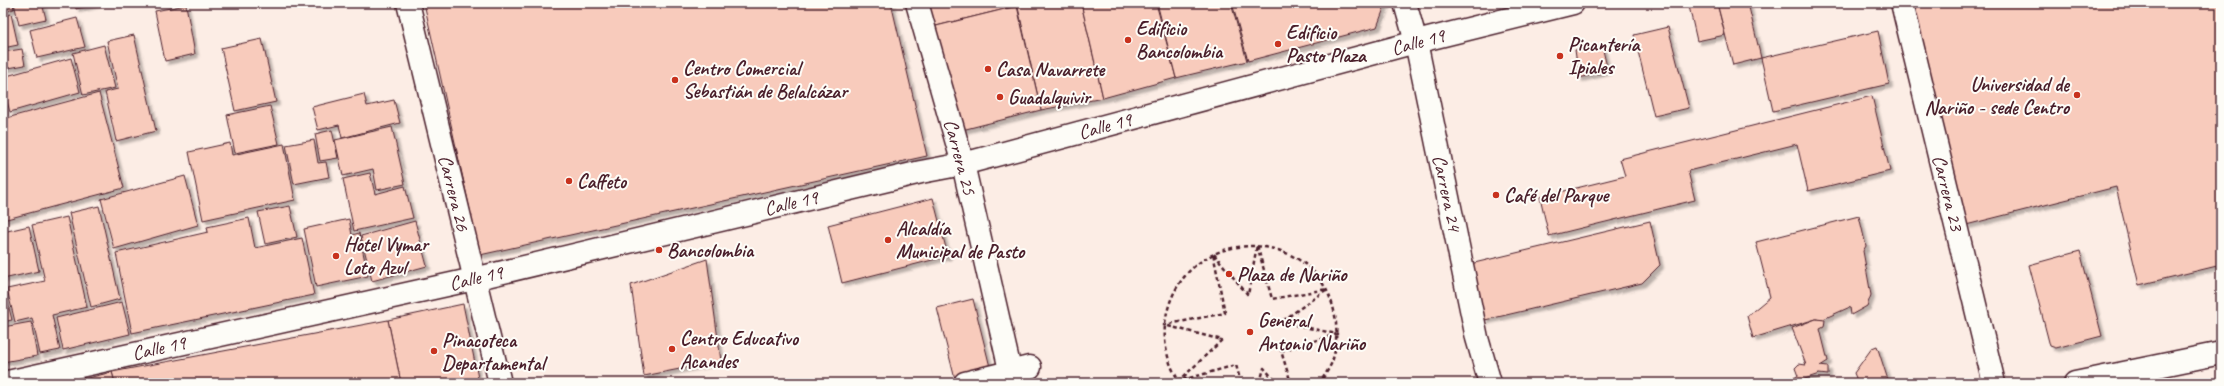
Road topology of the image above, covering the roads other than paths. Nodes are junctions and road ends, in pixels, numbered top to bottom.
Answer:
1 (408, 3) edge
2 (917, 3) edge
3 (1405, 3) edge
4 (1573, 3) edge
5 (1902, 3) edge
6 (1416, 42) junction
7 (963, 164) junction
8 (474, 279) junction
9 (2221, 353) edge
10 (1018, 374) edge
11 (3, 382) edge
12 (500, 383) edge
13 (965, 383) edge
14 (1490, 383) edge
15 (1994, 383) edge
16 (2075, 383) edge

1 - 8 street, Carrera 26
2 - 7 street, Carrera 25
3 - 6 street, Carrera 24
4 - 6 street, Calle 19
5 - 15 street, Carrera 23
6 - 7 street, Calle 19
6 - 14 street, Carrera 24
7 - 8 street, Calle 19
7 - 10 street, Carrera 25
8 - 11 street, Calle 19
8 - 12 street, Carrera 26
9 - 16 street
10 - 13 street

